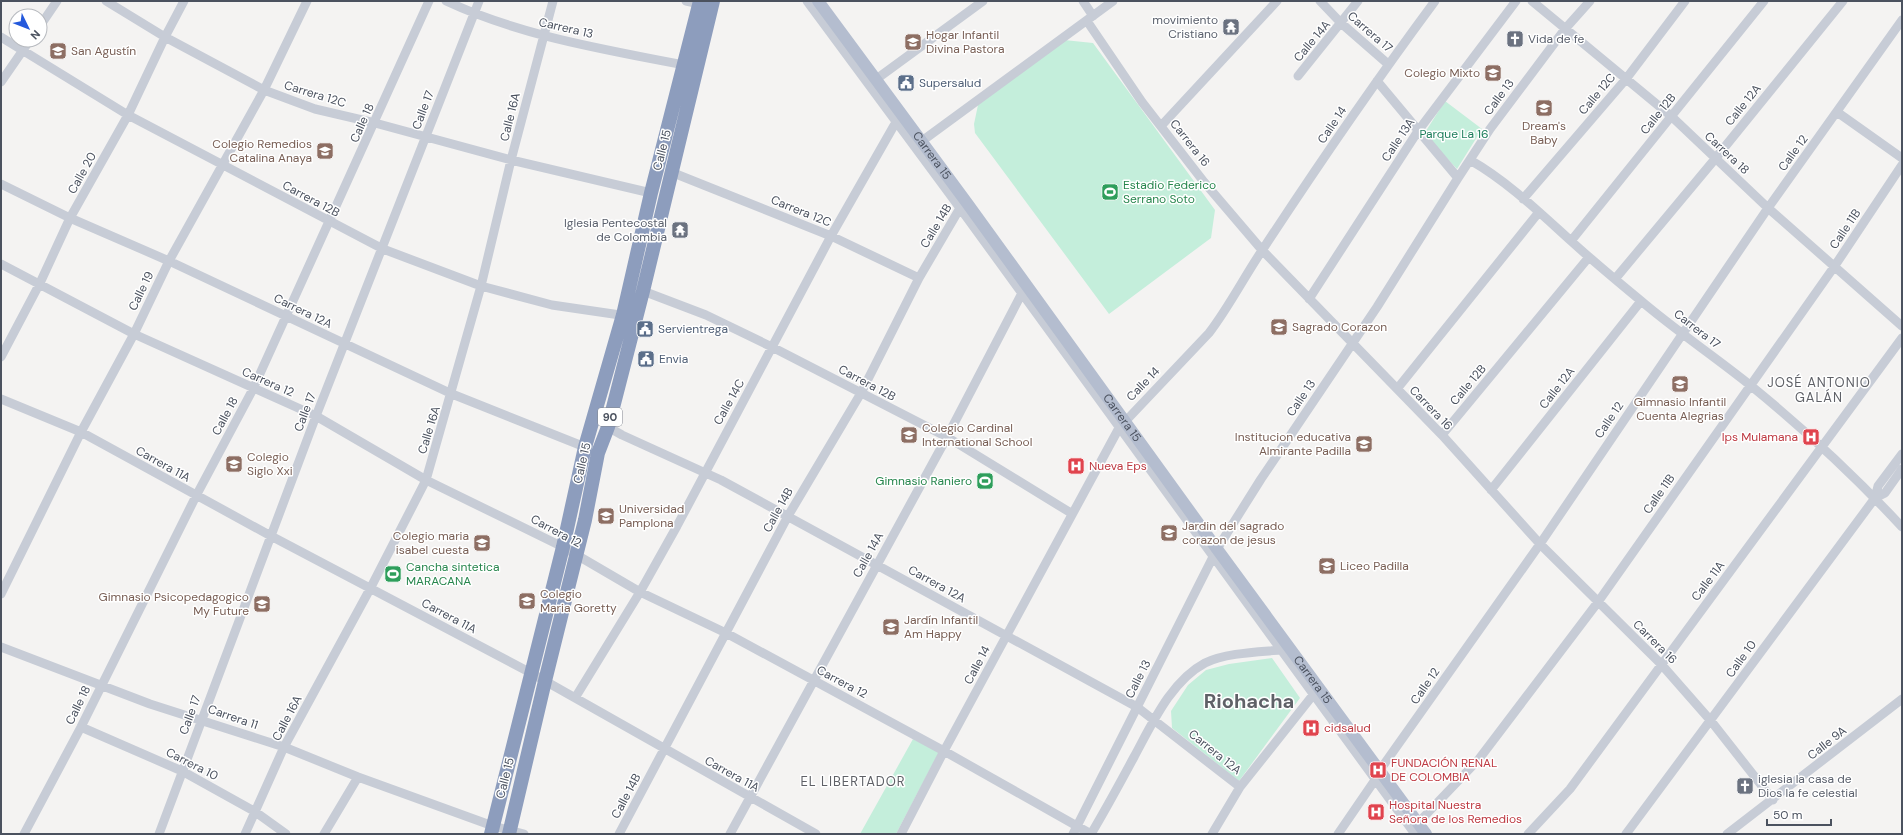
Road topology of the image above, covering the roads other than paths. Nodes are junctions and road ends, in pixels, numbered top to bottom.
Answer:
1 (57, 1) edge
2 (106, 1) edge
3 (184, 1) edge
4 (307, 1) edge
5 (429, 1) edge
6 (446, 1) edge
7 (479, 1) edge
8 (553, 1) edge
9 (807, 1) edge
10 (818, 1) edge
11 (983, 1) edge
12 (1083, 1) edge
13 (1113, 1) edge
14 (1276, 1) edge
15 (1320, 1) edge
16 (1358, 1) edge
17 (1435, 1) edge
18 (1516, 1) edge
19 (1532, 1) edge
20 (1590, 1) edge
21 (1685, 1) edge
22 (1764, 1) edge
23 (1843, 1) edge
24 (700, 2) edge
25 (48, 14) edge
26 (473, 14) junction
27 (1090, 18) junction
28 (1902, 20) edge
29 (1342, 23) junction
30 (1565, 29) junction
31 (1, 37) edge
32 (165, 37) junction
33 (543, 37) junction
34 (23, 50) junction
35 (1388, 64) junction
36 (684, 65) junction
37 (1298, 76) dead end
38 (1626, 79) junction
39 (1377, 80) junction
40 (1, 82) edge
41 (872, 82) junction
42 (264, 90) junction
43 (1837, 112) junction
44 (128, 115) junction
45 (1671, 116) junction
46 (899, 119) junction
47 (375, 123) junction
48 (1161, 126) junction
49 (1418, 131) junction
50 (425, 136) junction
51 (922, 141) junction
52 (1902, 158) edge
53 (1715, 159) junction
54 (511, 160) junction
55 (1470, 160) junction
56 (223, 164) junction
57 (1902, 165) edge
58 (671, 172) junction
59 (1458, 178) junction
60 (1, 184) edge
61 (651, 193) junction
62 (1523, 199) junction
63 (964, 205) junction
64 (1768, 208) junction
65 (1539, 212) junction
66 (70, 218) junction
67 (330, 222) junction
68 (831, 236) junction
69 (1571, 241) junction
70 (383, 249) junction
71 (1262, 250) junction
72 (1589, 258) junction
73 (169, 261) junction
74 (1, 264) edge
75 (1834, 267) junction
76 (919, 278) junction
77 (1615, 279) junction
78 (40, 283) junction
79 (481, 286) junction
80 (643, 291) junction
81 (1025, 291) junction
82 (1309, 299) junction
83 (1641, 301) junction
84 (287, 316) junction
85 (630, 316) junction
86 (1902, 326) edge
87 (1682, 333) junction
88 (134, 334) junction
89 (1902, 338) edge
90 (1352, 343) junction
91 (345, 345) junction
92 (772, 347) junction
93 (1, 357) edge
94 (1750, 385) junction
95 (253, 389) junction
96 (1397, 389) junction
97 (861, 393) junction
98 (452, 394) junction
99 (1, 399) edge
100 (316, 416) junction
101 (1122, 424) junction
102 (608, 427) junction
103 (81, 432) junction
104 (1442, 435) junction
105 (947, 437) junction
106 (585, 447) junction
107 (1822, 447) junction
108 (598, 453) junction
109 (1902, 454) edge
110 (1902, 469) edge
111 (704, 472) junction
112 (426, 480) junction
113 (1491, 490) junction
114 (196, 496) junction
115 (1875, 498) junction
116 (1072, 513) junction
117 (788, 516) junction
118 (1902, 527) edge
119 (271, 536) junction
120 (1540, 544) junction
121 (563, 547) junction
122 (1215, 553) junction
123 (577, 555) junction
124 (877, 564) junction
125 (370, 589) junction
126 (640, 592) junction
127 (1, 594) edge
128 (1598, 602) junction
129 (726, 633) junction
130 (1006, 636) junction
131 (1, 647) edge
132 (1280, 650) junction
133 (1661, 664) junction
134 (531, 673) junction
135 (814, 680) junction
136 (545, 681) junction
137 (101, 685) junction
138 (1317, 691) junction
139 (575, 698) junction
140 (1902, 699) edge
141 (1137, 707) junction
142 (201, 719) junction
143 (1154, 720) junction
144 (1711, 721) junction
145 (81, 727) junction
146 (284, 747) junction
147 (664, 749) junction
148 (944, 751) junction
149 (182, 771) junction
150 (1378, 775) junction
151 (358, 777) junction
152 (1240, 787) junction
153 (749, 797) junction
154 (1773, 800) junction
155 (254, 811) junction
156 (1417, 828) edge
157 (492, 830) edge
158 (1075, 830) edge
159 (510, 832) edge
160 (24, 834) edge
161 (159, 834) edge
162 (245, 834) edge
163 (286, 834) edge
164 (324, 834) edge
165 (524, 834) edge
166 (619, 834) edge
167 (730, 834) edge
168 (816, 834) edge
169 (901, 834) edge
170 (1091, 834) edge
171 (1212, 834) edge
172 (1338, 834) edge
173 (1426, 834) edge
174 (1528, 834) edge
175 (1626, 834) edge
176 (1727, 834) edge

1 - 25 street
2 - 32 street, Carrera 12C
3 - 32 street, Calle 20
4 - 42 street, Calle 19
5 - 47 street, Calle 18
6 - 26 street, Carrera 13
7 - 26 street, Calle 17
8 - 33 street, Calle 16A
9 - 41 street, Carrera 15
10 - 41 main road, Carrera 15
11 - 41 street
12 - 27 street, Carrera 16
13 - 27 street
14 - 48 street
15 - 29 street, Carrera 17
16 - 29 street, Calle 14A
17 - 35 street, Calle 14
18 - 49 street, Calle 13A
19 - 30 street, Carrera 18
20 - 30 street, Calle 13
21 - 38 street, Calle 12C
22 - 45 street, Calle 12B
23 - 53 street, Calle 12A
24 - 36 highway, Calle 15 / 90
24 - 58 highway, Calle 15 / 90
26 - 33 street, Carrera 13
26 - 50 street, Calle 17
27 - 48 street, Carrera 16
27 - 51 street
28 - 43 street, Calle 12
29 - 35 street, Carrera 17
29 - 37 street, Calle 14A
30 - 38 street, Carrera 18
30 - 55 street, Calle 13
31 - 34 street, Carrera 12B
32 - 42 street, Carrera 12C
32 - 44 street, Calle 20
33 - 36 street, Carrera 13
33 - 54 street, Calle 16A
34 - 40 street
34 - 44 street, Carrera 12B
35 - 39 street, Calle 14
36 - 61 highway, Calle 15 / 90
38 - 45 street, Carrera 18
38 - 62 street, Calle 12C
39 - 49 street
39 - 71 street, Calle 14
41 - 46 main road, Carrera 15
42 - 47 street, Carrera 12C
42 - 56 street, Calle 19
43 - 52 street
43 - 64 street, Calle 12
44 - 56 street, Carrera 12B
44 - 66 street, Calle 20
45 - 53 street, Carrera 18
45 - 69 street, Calle 12B
46 - 51 main road, Carrera 15
46 - 63 street, Carrera 15
46 - 68 street, Calle 14C
47 - 50 street, Carrera 12C
47 - 67 street, Calle 18
48 - 71 street, Carrera 16
49 - 59 street
49 - 82 street, Calle 13A
50 - 54 street, Carrera 12C
50 - 70 street, Calle 17
51 - 63 main road, Carrera 15
53 - 64 street, Carrera 18
53 - 77 street, Calle 12A
54 - 61 street, Carrera 12C
54 - 79 street, Calle 16A
55 - 59 street, Calle 13
55 - 62 street, Carrera 17
56 - 67 street, Carrera 12B
56 - 73 street, Calle 19
57 - 75 street, Calle 11B
58 - 68 street, Carrera 12C
58 - 80 highway, Calle 15 / 90
59 - 90 street, Calle 13
60 - 66 street, Carrera 12A
61 - 85 highway, Calle 15 / 90
62 - 65 street, Carrera 17
63 - 76 street, Calle 14B
63 - 81 main road, Carrera 15
64 - 75 street, Carrera 18
64 - 87 street, Calle 12
65 - 69 street, Carrera 17
65 - 96 street
66 - 73 street, Carrera 12A
66 - 78 street, Calle 20
67 - 70 street, Carrera 12B
67 - 84 street, Calle 18
68 - 76 street, Carrera 12C
68 - 92 street, Calle 14C
69 - 72 street, Carrera 17
70 - 79 street, Carrera 12B
70 - 91 street, Calle 17
71 - 82 street, Carrera 16
71 - 101 street, Calle 14
72 - 77 street, Carrera 17
72 - 104 street, Calle 12B
73 - 84 street, Carrera 12A
73 - 88 street, Calle 19
74 - 78 street, Carrera 12
75 - 86 street, Carrera 18
75 - 94 street, Calle 11B
76 - 97 street, Calle 14B
77 - 83 street, Carrera 17
78 - 88 street, Carrera 12
78 - 93 street, Calle 20
79 - 85 street, Carrera 12B
79 - 98 street, Calle 16A
80 - 85 highway, Calle 15 / 90
80 - 92 street, Carrera 12B
81 - 101 main road, Carrera 15
81 - 105 street, Calle 14A
82 - 90 street, Carrera 16
83 - 87 street, Carrera 17
83 - 113 street, Calle 12A
84 - 91 street, Carrera 12A
84 - 95 street, Calle 18
85 - 102 highway, Calle 15 / 90
85 - 106 highway, Calle 15 / 90
87 - 94 street, Carrera 17
87 - 120 street, Calle 12
88 - 95 street, Carrera 12
88 - 103 street, Calle 19
89 - 107 street, Calle 11A
90 - 96 street, Carrera 16
90 - 122 street, Calle 13
91 - 98 street, Carrera 12A
91 - 100 street, Calle 17
92 - 97 street, Carrera 12B
92 - 111 street, Calle 14C
94 - 107 street, Carrera 17
94 - 128 street, Calle 11B
95 - 100 street, Carrera 12
95 - 114 street, Calle 18
96 - 104 street, Carrera 16
97 - 105 street, Carrera 12B
97 - 117 street, Calle 14B
98 - 106 street, Carrera 12A
98 - 112 street, Calle 16A
99 - 103 street, Carrera 11A
100 - 112 street, Carrera 12
100 - 119 street, Calle 17
101 - 116 street, Calle 14
101 - 122 main road, Carrera 15
102 - 108 highway, Calle 15 / 90
102 - 111 street, Carrera 12A
103 - 114 street, Carrera 11A
103 - 127 street, Calle 19
104 - 113 street, Carrera 16
105 - 116 street, Carrera 12B
105 - 124 street, Calle 14A
106 - 108 street, Carrera 12A
106 - 121 highway, Calle 15 / 90
107 - 115 street, Carrera 17
107 - 133 street, Calle 11A
108 - 123 highway, Calle 15 / 90
109 - 115 street, Calle 10
110 - 115 street, Calle 10
111 - 117 street, Carrera 12A
111 - 126 street, Calle 14C
112 - 121 street, Carrera 12
112 - 125 street, Calle 16A
113 - 120 street, Carrera 16
114 - 119 street, Carrera 11A
114 - 137 street, Calle 18
115 - 118 street, Carrera 17
115 - 144 street, Calle 10
116 - 130 street, Calle 14
117 - 124 street, Carrera 12A
117 - 129 street, Calle 14B
119 - 125 street, Carrera 11A
119 - 142 street, Calle 17
120 - 128 street, Carrera 16
120 - 150 street, Calle 12
121 - 123 street, Carrera 12
121 - 134 highway, Calle 15 / 90
122 - 132 street, Carrera 15
122 - 138 main road, Carrera 15
122 - 141 street, Calle 13
123 - 126 street, Carrera 12
123 - 136 highway, Calle 15 / 90
124 - 130 street, Carrera 12A
124 - 135 street, Calle 14A
125 - 134 street, Carrera 11A
125 - 146 street, Calle 16A
126 - 129 street, Carrera 12
126 - 139 street, Calle 14C
128 - 133 street, Carrera 16
128 - 156 street, Calle 11B
129 - 135 street, Carrera 12
129 - 147 street, Calle 14B
130 - 141 street, Carrera 12A
130 - 148 street, Calle 14
131 - 137 street, Carrera 11
132 - 138 street, Carrera 15
132 - 143 street
133 - 144 street, Carrera 16
133 - 174 street, Calle 11A
134 - 136 street, Carrera 11A
134 - 157 highway, Calle 15 / 90
135 - 148 street, Carrera 12
135 - 153 street, Calle 14A
136 - 139 street, Carrera 11A
136 - 159 highway, Calle 15 / 90
137 - 142 street, Carrera 11
137 - 145 street, Calle 18
138 - 150 main road, Carrera 15
138 - 152 street
139 - 147 street, Carrera 11A
140 - 154 street, Calle 9A
141 - 143 street, Carrera 12A
141 - 158 street, Calle 13
142 - 146 street, Carrera 11
142 - 149 street, Calle 17
143 - 152 street, Carrera 12A
143 - 170 street
144 - 154 street, Carrera 16
144 - 175 street, Calle 10
145 - 149 street, Carrera 10
145 - 160 street, Calle 18
146 - 151 street, Carrera 11
146 - 155 street, Calle 16A
147 - 153 street, Carrera 11A
147 - 166 street, Calle 14B
148 - 158 street, Carrera 12
148 - 169 street, Calle 14
149 - 155 street, Carrera 10
149 - 161 street, Calle 17
150 - 156 main road, Carrera 15
150 - 172 street, Calle 12
151 - 157 street, Carrera 11
151 - 164 street
152 - 171 street
153 - 167 street, Calle 14A
153 - 168 street, Carrera 11A
154 - 176 street, Calle 9A
155 - 162 street, Calle 16A
155 - 163 street, Carrera 10
156 - 173 main road, Carrera 15
157 - 159 street, Carrera 11
158 - 170 street, Carrera 12
159 - 165 street, Carrera 11

